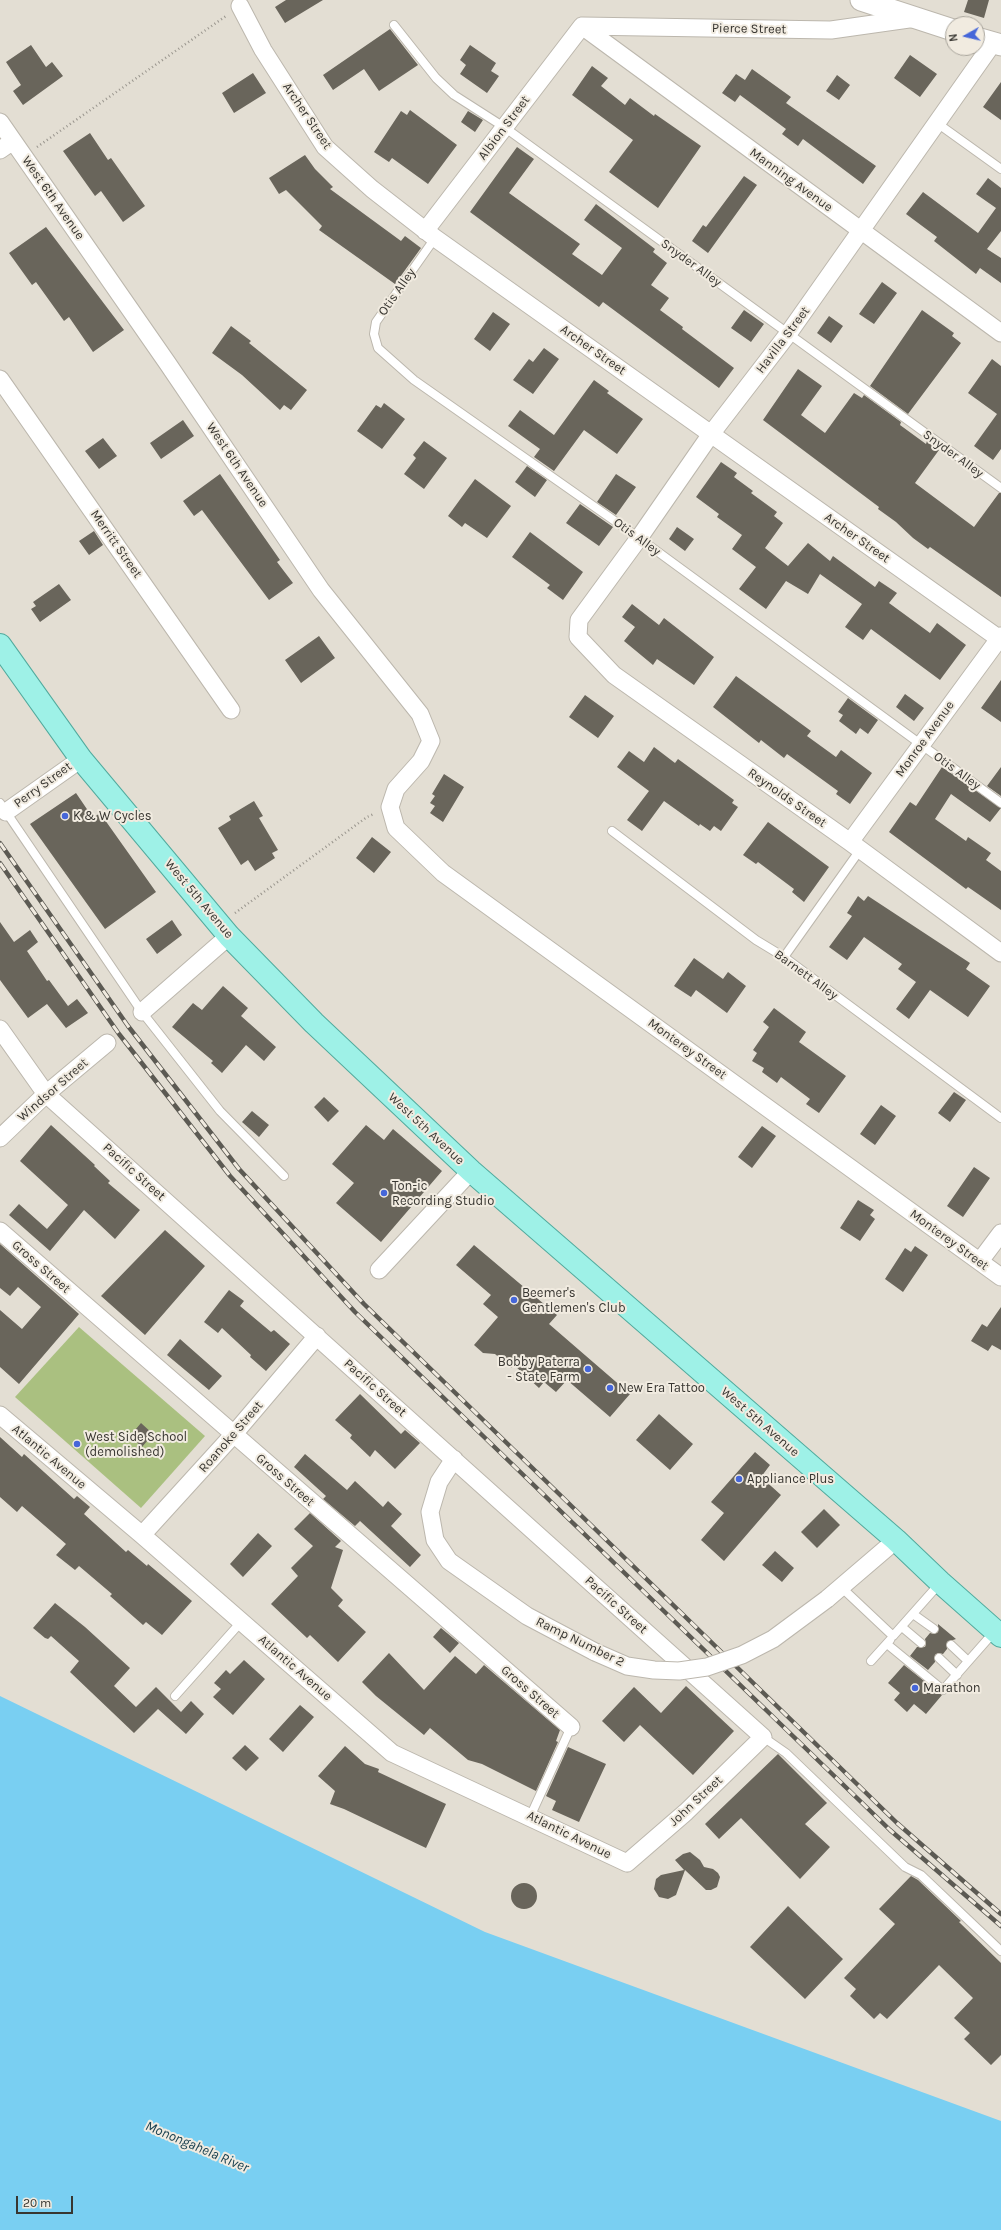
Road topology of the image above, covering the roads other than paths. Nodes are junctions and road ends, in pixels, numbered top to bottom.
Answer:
1 (861, 0) edge
2 (240, 6) road end
3 (916, 18) junction
4 (394, 25) dead end
5 (582, 26) junction
6 (945, 27) edge
7 (990, 42) edge
8 (0, 122) edge
9 (937, 123) junction
10 (504, 127) junction
11 (7, 145) edge
12 (1001, 169) edge
13 (861, 232) junction
14 (430, 234) junction
15 (1001, 333) edge
16 (788, 334) junction
17 (0, 379) edge
18 (711, 434) junction
19 (1001, 488) edge
20 (639, 538) junction
21 (578, 637) joint
22 (1000, 638) edge
23 (0, 645) edge
24 (230, 710) dead end
25 (921, 746) junction
26 (81, 759) junction
27 (1001, 803) edge
28 (3, 807) edge
29 (390, 807) joint
30 (612, 831) dead end
31 (855, 846) junction
32 (225, 930) junction
33 (1001, 954) edge
34 (784, 957) junction
35 (142, 1012) junction
36 (0, 1029) edge
37 (107, 1043) dead end
38 (46, 1094) junction
39 (1001, 1118) edge
40 (0, 1138) edge
41 (470, 1171) junction
42 (284, 1176) dead end
43 (0, 1231) edge
44 (1001, 1233) edge
45 (980, 1261) junction
46 (379, 1270) dead end
47 (1001, 1278) edge
48 (317, 1336) junction
49 (0, 1415) edge
50 (233, 1435) junction
51 (454, 1459) junction
52 (142, 1535) junction
53 (896, 1540) junction
54 (940, 1582) junction
55 (840, 1587) junction
56 (913, 1614) junction
57 (241, 1622) junction
58 (902, 1627) junction
59 (934, 1629) dead end
60 (998, 1634) edge
61 (893, 1636) junction
62 (921, 1643) dead end
63 (886, 1644) junction
64 (951, 1645) dead end
65 (939, 1658) dead end
66 (871, 1661) dead end
67 (968, 1661) junction
68 (957, 1675) junction
69 (175, 1696) dead end
70 (571, 1727) joint
71 (762, 1737) junction
72 (530, 1817) junction
73 (627, 1863) joint
74 (1001, 1951) edge

1 - 3 street
2 - 14 street, Archer Street
3 - 5 street, Pierce Street
3 - 6 street
4 - 10 lane, Snyder Alley
5 - 10 street, Albion Street
5 - 13 street, Manning Avenue
7 - 9 street, Havilla Street
8 - 11 street, West 6th Avenue
9 - 12 lane
9 - 13 street, Havilla Street
10 - 14 street, Albion Street
10 - 16 lane, Snyder Alley
11 - 29 street, West 6th Avenue
13 - 15 street, Manning Avenue
13 - 16 street, Havilla Street
14 - 18 street, Archer Street
14 - 20 lane, Otis Alley
16 - 18 street, Havilla Street
16 - 19 lane, Snyder Alley
17 - 24 street, Merritt Street
18 - 20 street, Havilla Street
18 - 22 street, Archer Street
20 - 21 street, Havilla Street
20 - 25 lane, Otis Alley
21 - 31 street, Reynolds Street
22 - 25 street, Monroe Avenue
23 - 26 main road, West 5th Avenue
25 - 27 lane, Otis Alley
25 - 31 street, Monroe Avenue
26 - 28 street, Perry Street
26 - 32 main road, West 5th Avenue
28 - 35 lane
29 - 45 street, Monterey Street
30 - 34 lane, Barnett Alley
31 - 33 street, Reynolds Street
31 - 34 lane, Monroe Avenue
32 - 35 street
32 - 41 main road, West 5th Avenue
34 - 39 lane, Barnett Alley
35 - 42 lane
36 - 38 street, Pacific Street
37 - 38 street, Windsor Street
38 - 40 street, Windsor Street
38 - 48 street, Pacific Street
41 - 46 street
41 - 53 main road, West 5th Avenue
43 - 50 street, Gross Street
44 - 45 street
45 - 47 street, Monterey Street
48 - 50 street, Roanoke Street
48 - 51 street, Pacific Street
49 - 52 street, Atlantic Avenue
50 - 52 street, Roanoke Street
50 - 70 street, Gross Street
51 - 55 street, Ramp Number 2, bridge
51 - 71 street, Pacific Street
52 - 57 street, Atlantic Avenue
53 - 54 main road, West 5th Avenue
53 - 55 street, Ramp Number 2
54 - 56 lane
54 - 60 main road, West 5th Avenue
55 - 61 lane
56 - 58 lane
56 - 59 lane
57 - 69 lane
57 - 72 street, Atlantic Avenue
58 - 61 lane
58 - 62 lane
60 - 67 lane
61 - 63 lane
63 - 66 lane
63 - 68 lane
64 - 67 lane
65 - 68 lane
67 - 68 lane
70 - 72 lane
71 - 73 street, John Street
71 - 74 lane
72 - 73 street, Atlantic Avenue

